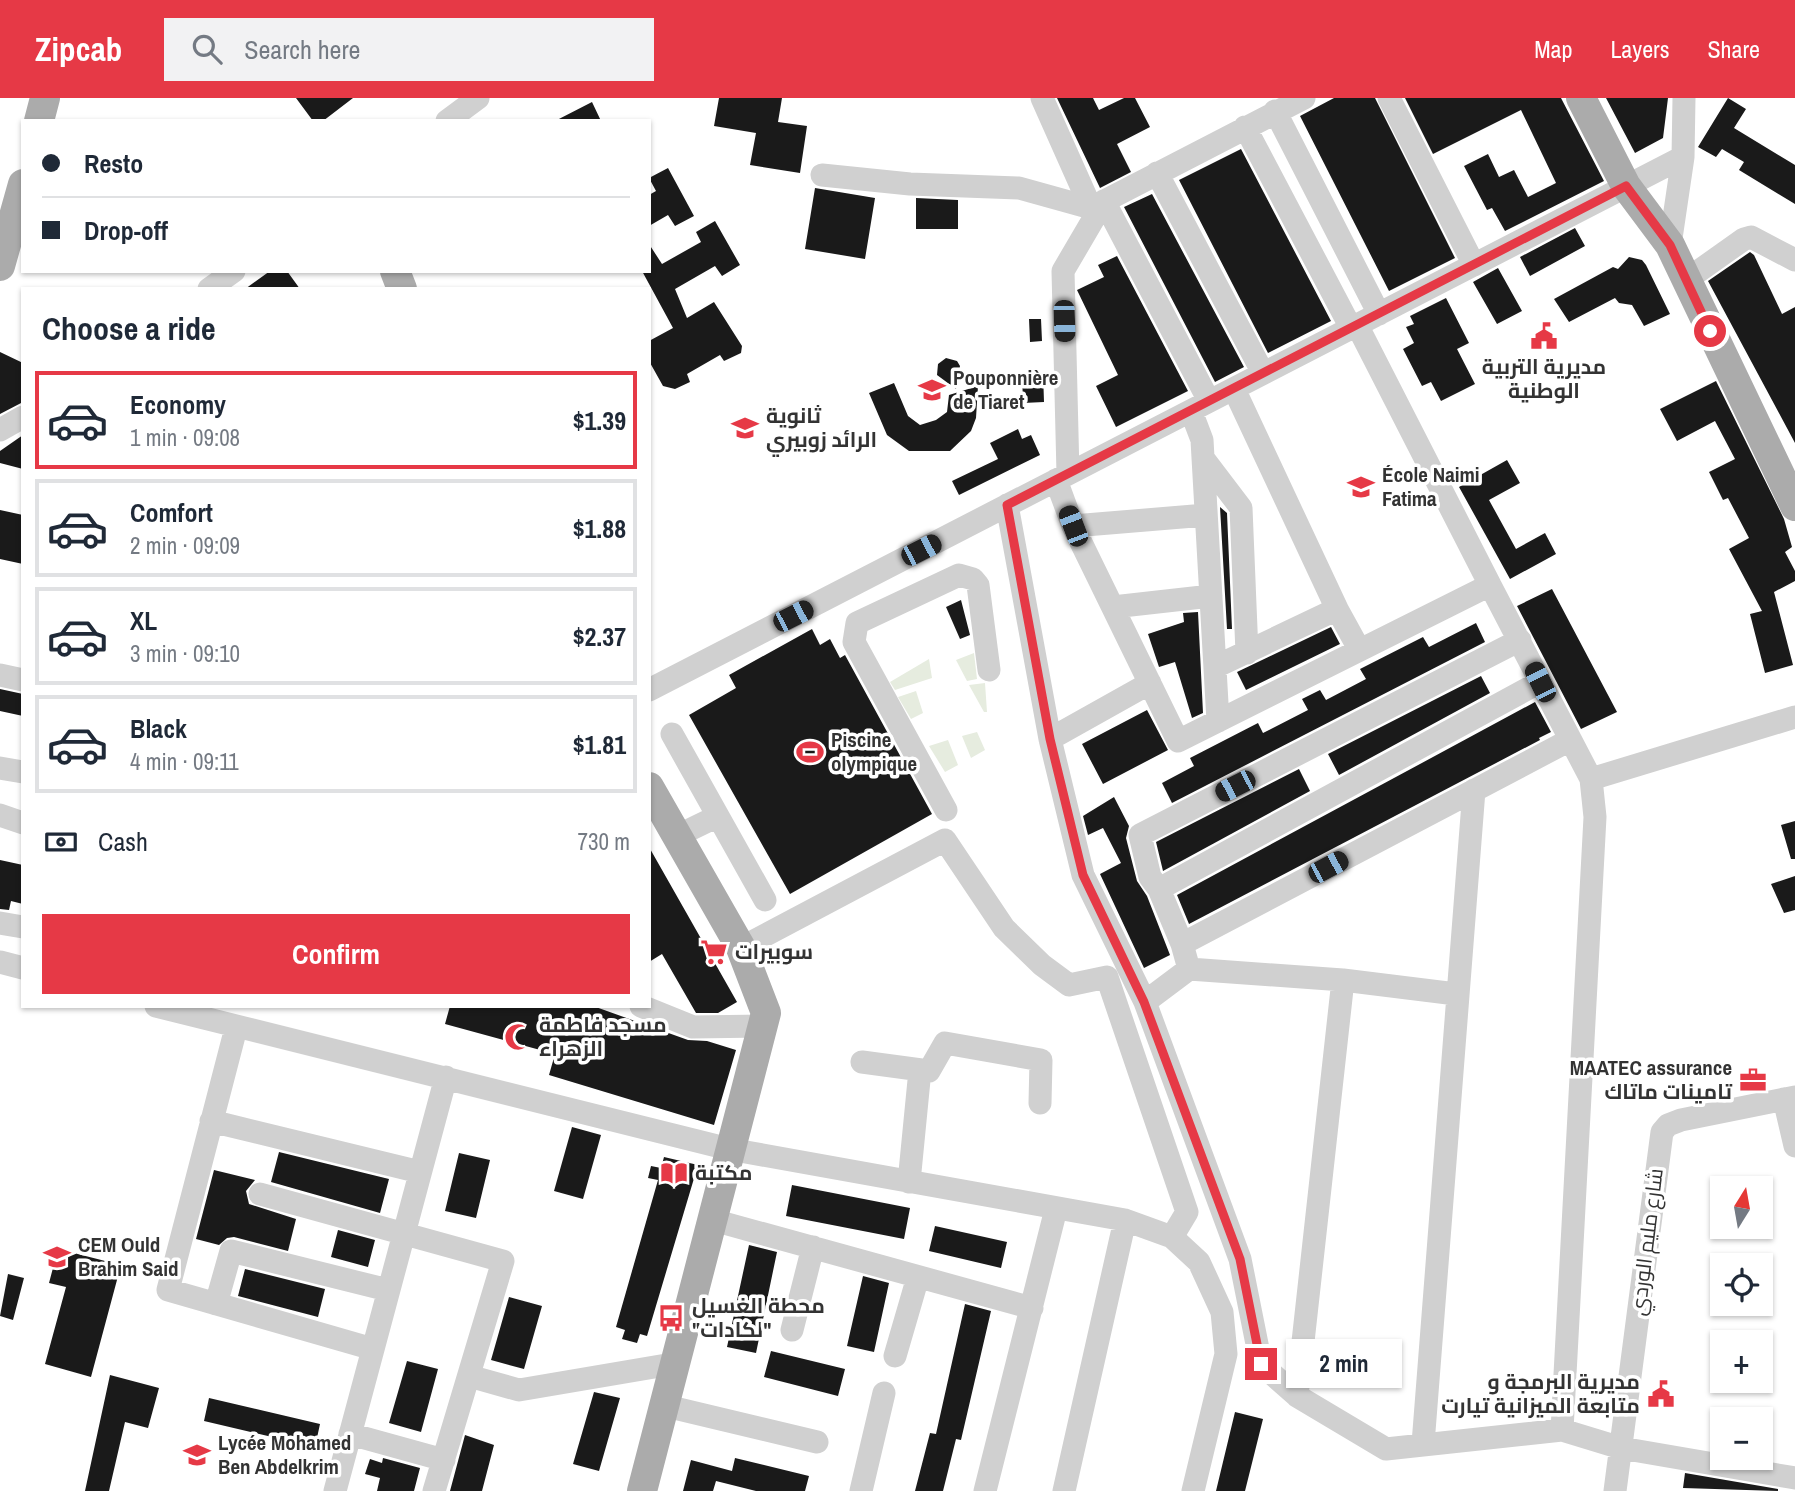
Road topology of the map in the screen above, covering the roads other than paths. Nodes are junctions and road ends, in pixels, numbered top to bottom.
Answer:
1 (45, 98) edge
2 (1042, 98) edge
3 (1304, 98) edge
4 (1388, 98) edge
5 (1581, 98) edge
6 (1684, 98) edge
7 (474, 99) edge
8 (1275, 111) junction
9 (40, 119) edge
10 (449, 119) edge
11 (1245, 127) junction
12 (1683, 157) junction
13 (1157, 173) junction
14 (822, 175) dead end
15 (1626, 186) junction
16 (21, 190) edge
17 (1098, 204) junction
18 (5, 236) edge
19 (1670, 245) junction
20 (1795, 260) edge
21 (1474, 265) junction
22 (0, 266) edge
23 (231, 273) edge
24 (1686, 280) junction
25 (212, 287) edge
26 (1379, 314) junction
27 (1354, 327) junction
28 (1263, 373) junction
29 (1234, 388) junction
30 (1200, 406) junction
31 (21, 418) edge
32 (0, 430) edge
33 (1203, 458) junction
34 (1062, 477) junction
35 (1007, 505) junction
36 (1795, 506) edge
37 (1206, 516) junction
38 (1073, 526) junction
39 (1490, 585) junction
40 (841, 591) junction
41 (1211, 596) junction
42 (1113, 607) junction
43 (1337, 609) junction
44 (857, 623) junction
45 (1520, 640) junction
46 (1359, 649) junction
47 (1247, 653) junction
48 (1214, 667) junction
49 (989, 670) dead end
50 (0, 675) edge
51 (21, 680) edge
52 (1540, 682) junction
53 (1150, 683) junction
54 (651, 689) edge
55 (1795, 717) edge
56 (1217, 721) junction
57 (673, 734) dead end
58 (1050, 739) junction
59 (1570, 740) junction
60 (0, 768) edge
61 (21, 772) edge
62 (1591, 779) junction
63 (1474, 790) junction
64 (946, 810) dead end
65 (660, 813) edge
66 (0, 815) edge
67 (718, 816) junction
68 (21, 822) edge
69 (1159, 889) junction
70 (765, 900) dead end
71 (0, 923) edge
72 (21, 927) edge
73 (1182, 944) junction
74 (741, 948) junction
75 (0, 962) edge
76 (21, 967) edge
77 (1189, 969) junction
78 (1343, 980) junction
79 (1456, 994) junction
80 (1144, 1002) junction
81 (169, 1008) edge
82 (646, 1008) edge
83 (764, 1026) junction
84 (236, 1028) junction
85 (862, 1062) dead end
86 (920, 1070) junction
87 (446, 1077) junction
88 (1789, 1098) edge
89 (1040, 1103) dead end
90 (211, 1121) junction
91 (1795, 1146) edge
92 (729, 1149) junction
93 (421, 1172) junction
94 (909, 1182) junction
95 (260, 1194) dead end
96 (1056, 1209) junction
97 (713, 1220) junction
98 (1125, 1220) junction
99 (404, 1232) junction
100 (1172, 1237) junction
101 (813, 1247) junction
102 (918, 1277) junction
103 (388, 1290) junction
104 (216, 1304) junction
105 (1032, 1308) junction
106 (792, 1330) dead end
107 (373, 1349) junction
108 (895, 1356) dead end
109 (678, 1363) junction
110 (469, 1376) junction
111 (884, 1393) dead end
112 (1297, 1396) junction
113 (666, 1406) junction
114 (1562, 1430) junction
115 (350, 1434) junction
116 (817, 1442) dead end
117 (1423, 1444) junction
118 (1621, 1448) junction
119 (444, 1460) junction
120 (1795, 1478) edge
121 (335, 1491) edge
122 (435, 1491) edge
123 (642, 1491) edge
124 (862, 1491) edge
125 (985, 1491) edge
126 (1065, 1491) edge
127 (1193, 1491) edge
128 (1615, 1491) edge

1 - 9 main road
2 - 17 street
3 - 8 street
4 - 21 street
5 - 15 main road
6 - 12 street
7 - 10 street
8 - 11 street
8 - 26 street
11 - 13 street
11 - 27 street
12 - 15 street
12 - 19 street
13 - 17 street
13 - 28 street
14 - 17 street
15 - 19 main road
15 - 21 street
16 - 18 main road
17 - 30 street
17 - 34 street
18 - 22 main road
19 - 24 main road
20 - 24 street
21 - 26 street
23 - 25 street
24 - 36 main road
26 - 27 street
27 - 28 street
27 - 39 street
28 - 29 street
29 - 30 street
29 - 43 street
30 - 33 street
30 - 34 street
31 - 32 street
33 - 37 street
33 - 47 street
34 - 35 street
34 - 38 street
35 - 40 street
35 - 58 street
37 - 38 street
37 - 41 street
38 - 42 street
39 - 45 street
39 - 46 street
40 - 44 street
40 - 54 street
41 - 42 street
41 - 48 street
42 - 53 street
43 - 46 street
43 - 47 street
44 - 49 street
44 - 64 street
45 - 52 street
45 - 69 street
46 - 56 street
47 - 48 street
48 - 56 street
50 - 51 street
52 - 59 street
52 - 69 street
53 - 56 street
53 - 58 street
55 - 62 street
57 - 67 street
58 - 80 street
59 - 62 street
59 - 63 street
60 - 61 street
62 - 114 street
63 - 73 street
63 - 79 street
65 - 67 street
65 - 74 main road
66 - 68 street
67 - 70 street
69 - 73 street
71 - 72 street
73 - 77 street
74 - 83 main road
74 - 100 street
75 - 76 street
77 - 78 street
77 - 80 street
78 - 79 street
78 - 112 street
79 - 117 street
80 - 112 street
81 - 84 street
82 - 83 street
83 - 92 main road
84 - 87 street
84 - 90 street
85 - 86 street
86 - 89 street
86 - 94 street
87 - 92 street
87 - 93 street
88 - 91 street
88 - 118 street, شارع مليم الوردي
90 - 93 street
90 - 104 street
92 - 94 street
92 - 97 main road
93 - 99 street
94 - 96 street
95 - 99 street
96 - 98 street
96 - 105 street
97 - 101 street
97 - 109 main road
98 - 100 street
98 - 126 street
99 - 103 street
99 - 110 street
100 - 127 street
101 - 102 street
101 - 106 street
102 - 105 street
102 - 108 street
103 - 104 street
103 - 107 street
104 - 107 street
105 - 125 street
107 - 115 street
109 - 110 street
109 - 113 main road
110 - 119 street
111 - 124 street
112 - 117 street
113 - 116 street
113 - 123 main road
114 - 117 street
114 - 118 street
115 - 119 street
115 - 121 street
118 - 120 street
118 - 128 street, شارع مليم الوردي
119 - 122 street

